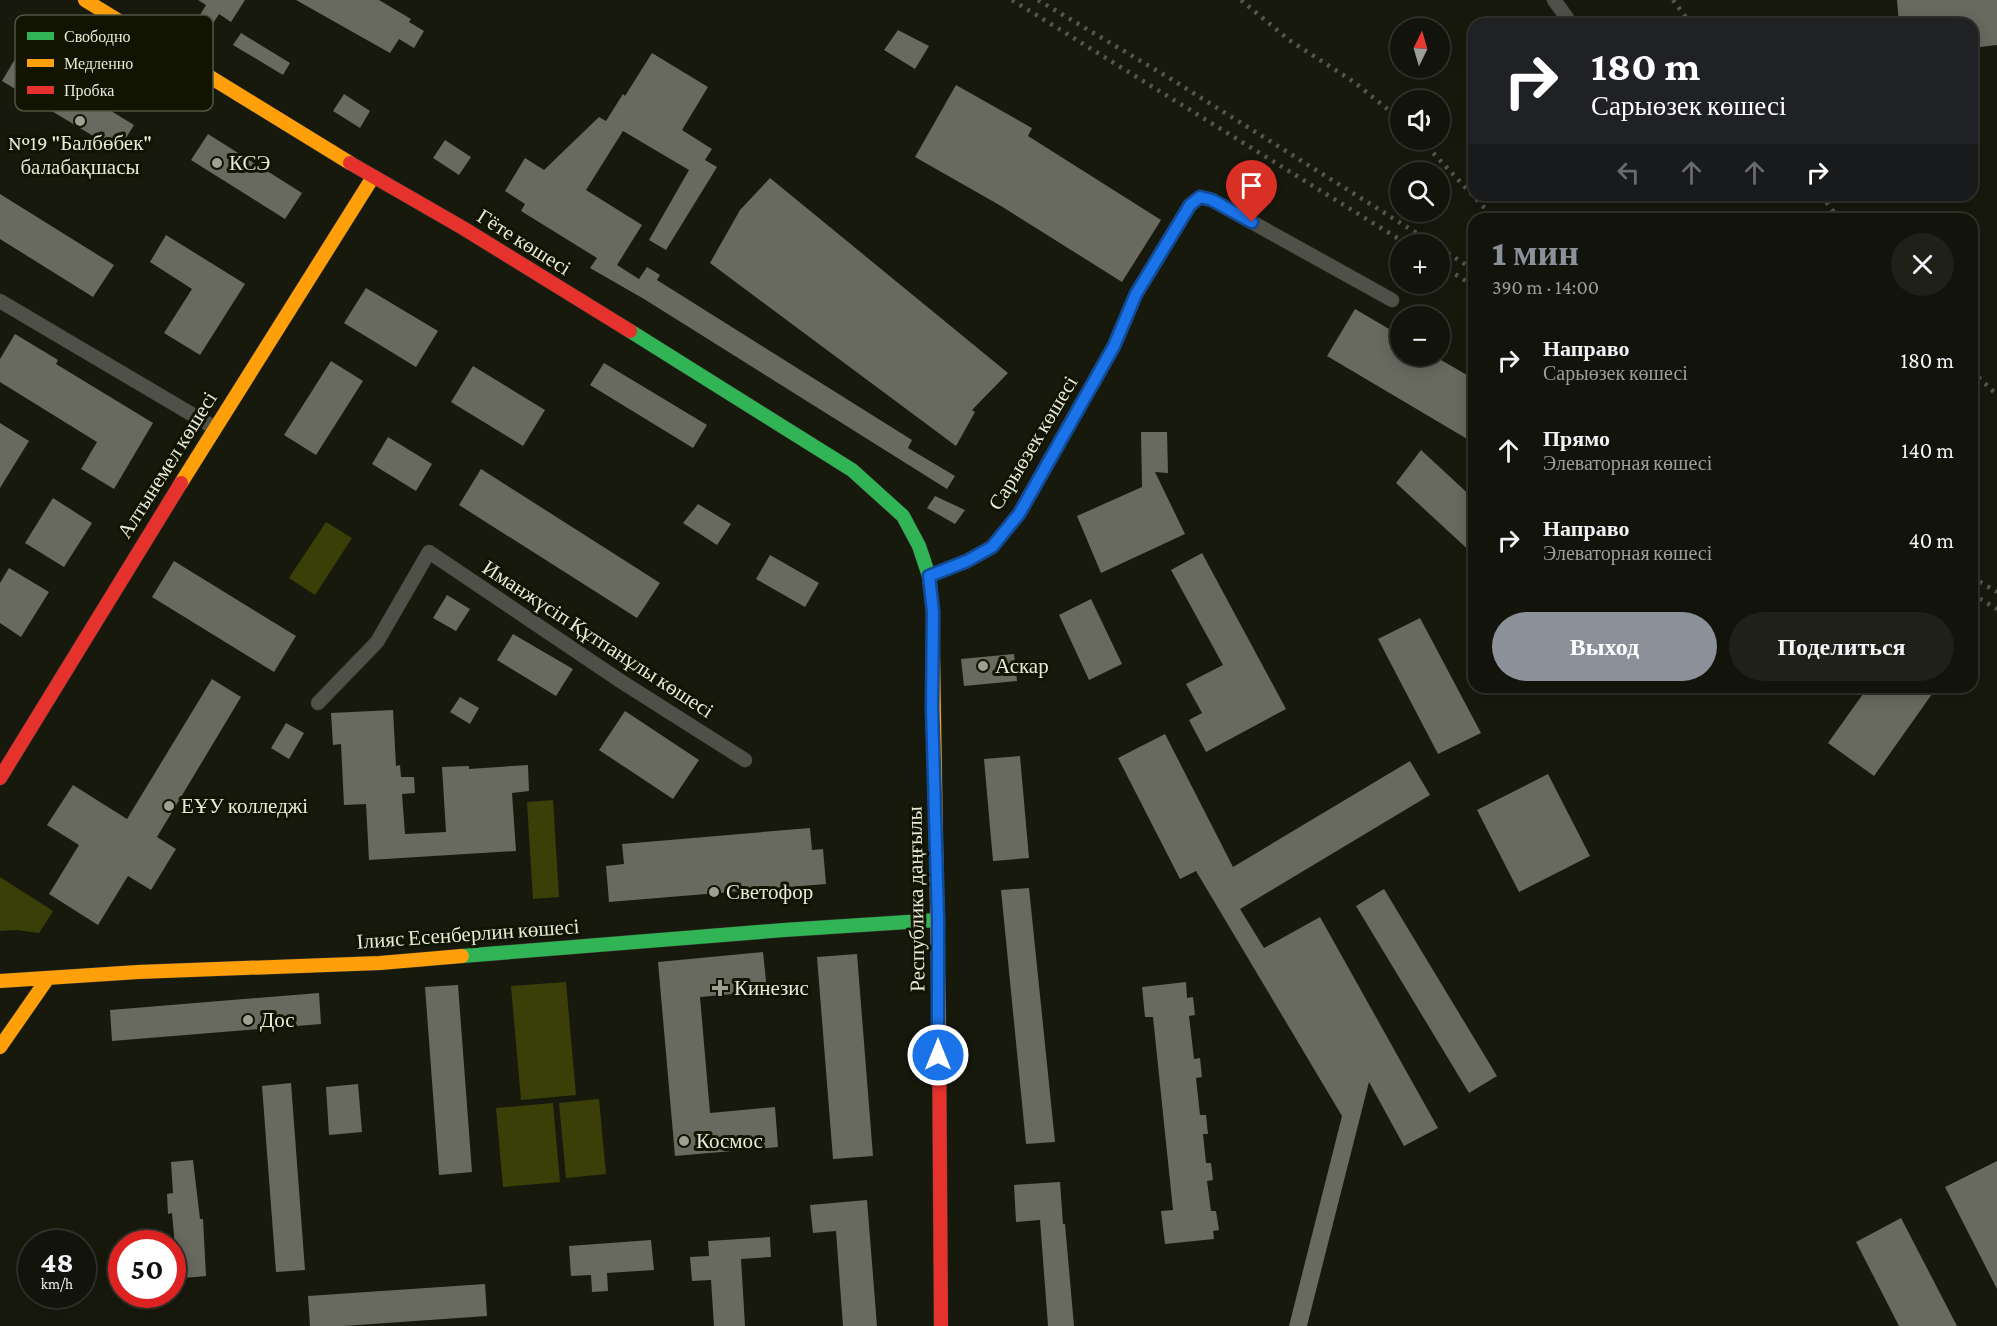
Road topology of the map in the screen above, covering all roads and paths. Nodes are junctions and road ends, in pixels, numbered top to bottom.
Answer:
1 (84, 0) edge
2 (1554, 0) edge
3 (108, 15) edge
4 (1568, 18) dead end
5 (213, 80) edge
6 (373, 177) junction
7 (1392, 300) dead end
8 (0, 301) edge
9 (215, 428) junction
10 (919, 546) joint
11 (929, 576) junction
12 (318, 703) dead end
13 (745, 760) dead end
14 (0, 778) edge
15 (938, 920) junction
16 (0, 975) edge
17 (48, 978) junction
18 (0, 981) edge
19 (0, 1047) edge
20 (941, 1326) edge

1 - 3 main road, Гёте көшесі
2 - 4 street
5 - 6 main road, Гёте көшесі
6 - 9 main road, Алтынемел көшесі
6 - 10 main road, Гёте көшесі
7 - 11 street, Сарыөзек көшесі
8 - 9 street
9 - 14 main road, Алтынемел көшесі
10 - 11 main road, Республика даңғылы
11 - 15 main road, Республика даңғылы
12 - 13 street, Иманжүсіп Құтпанұлы көшесі
15 - 17 main road, Ілияс Есенберлин көшесі
15 - 20 main road, Республика даңғылы
16 - 17 main road
17 - 18 main road, Ілияс Есенберлин көшесі
17 - 19 main road

